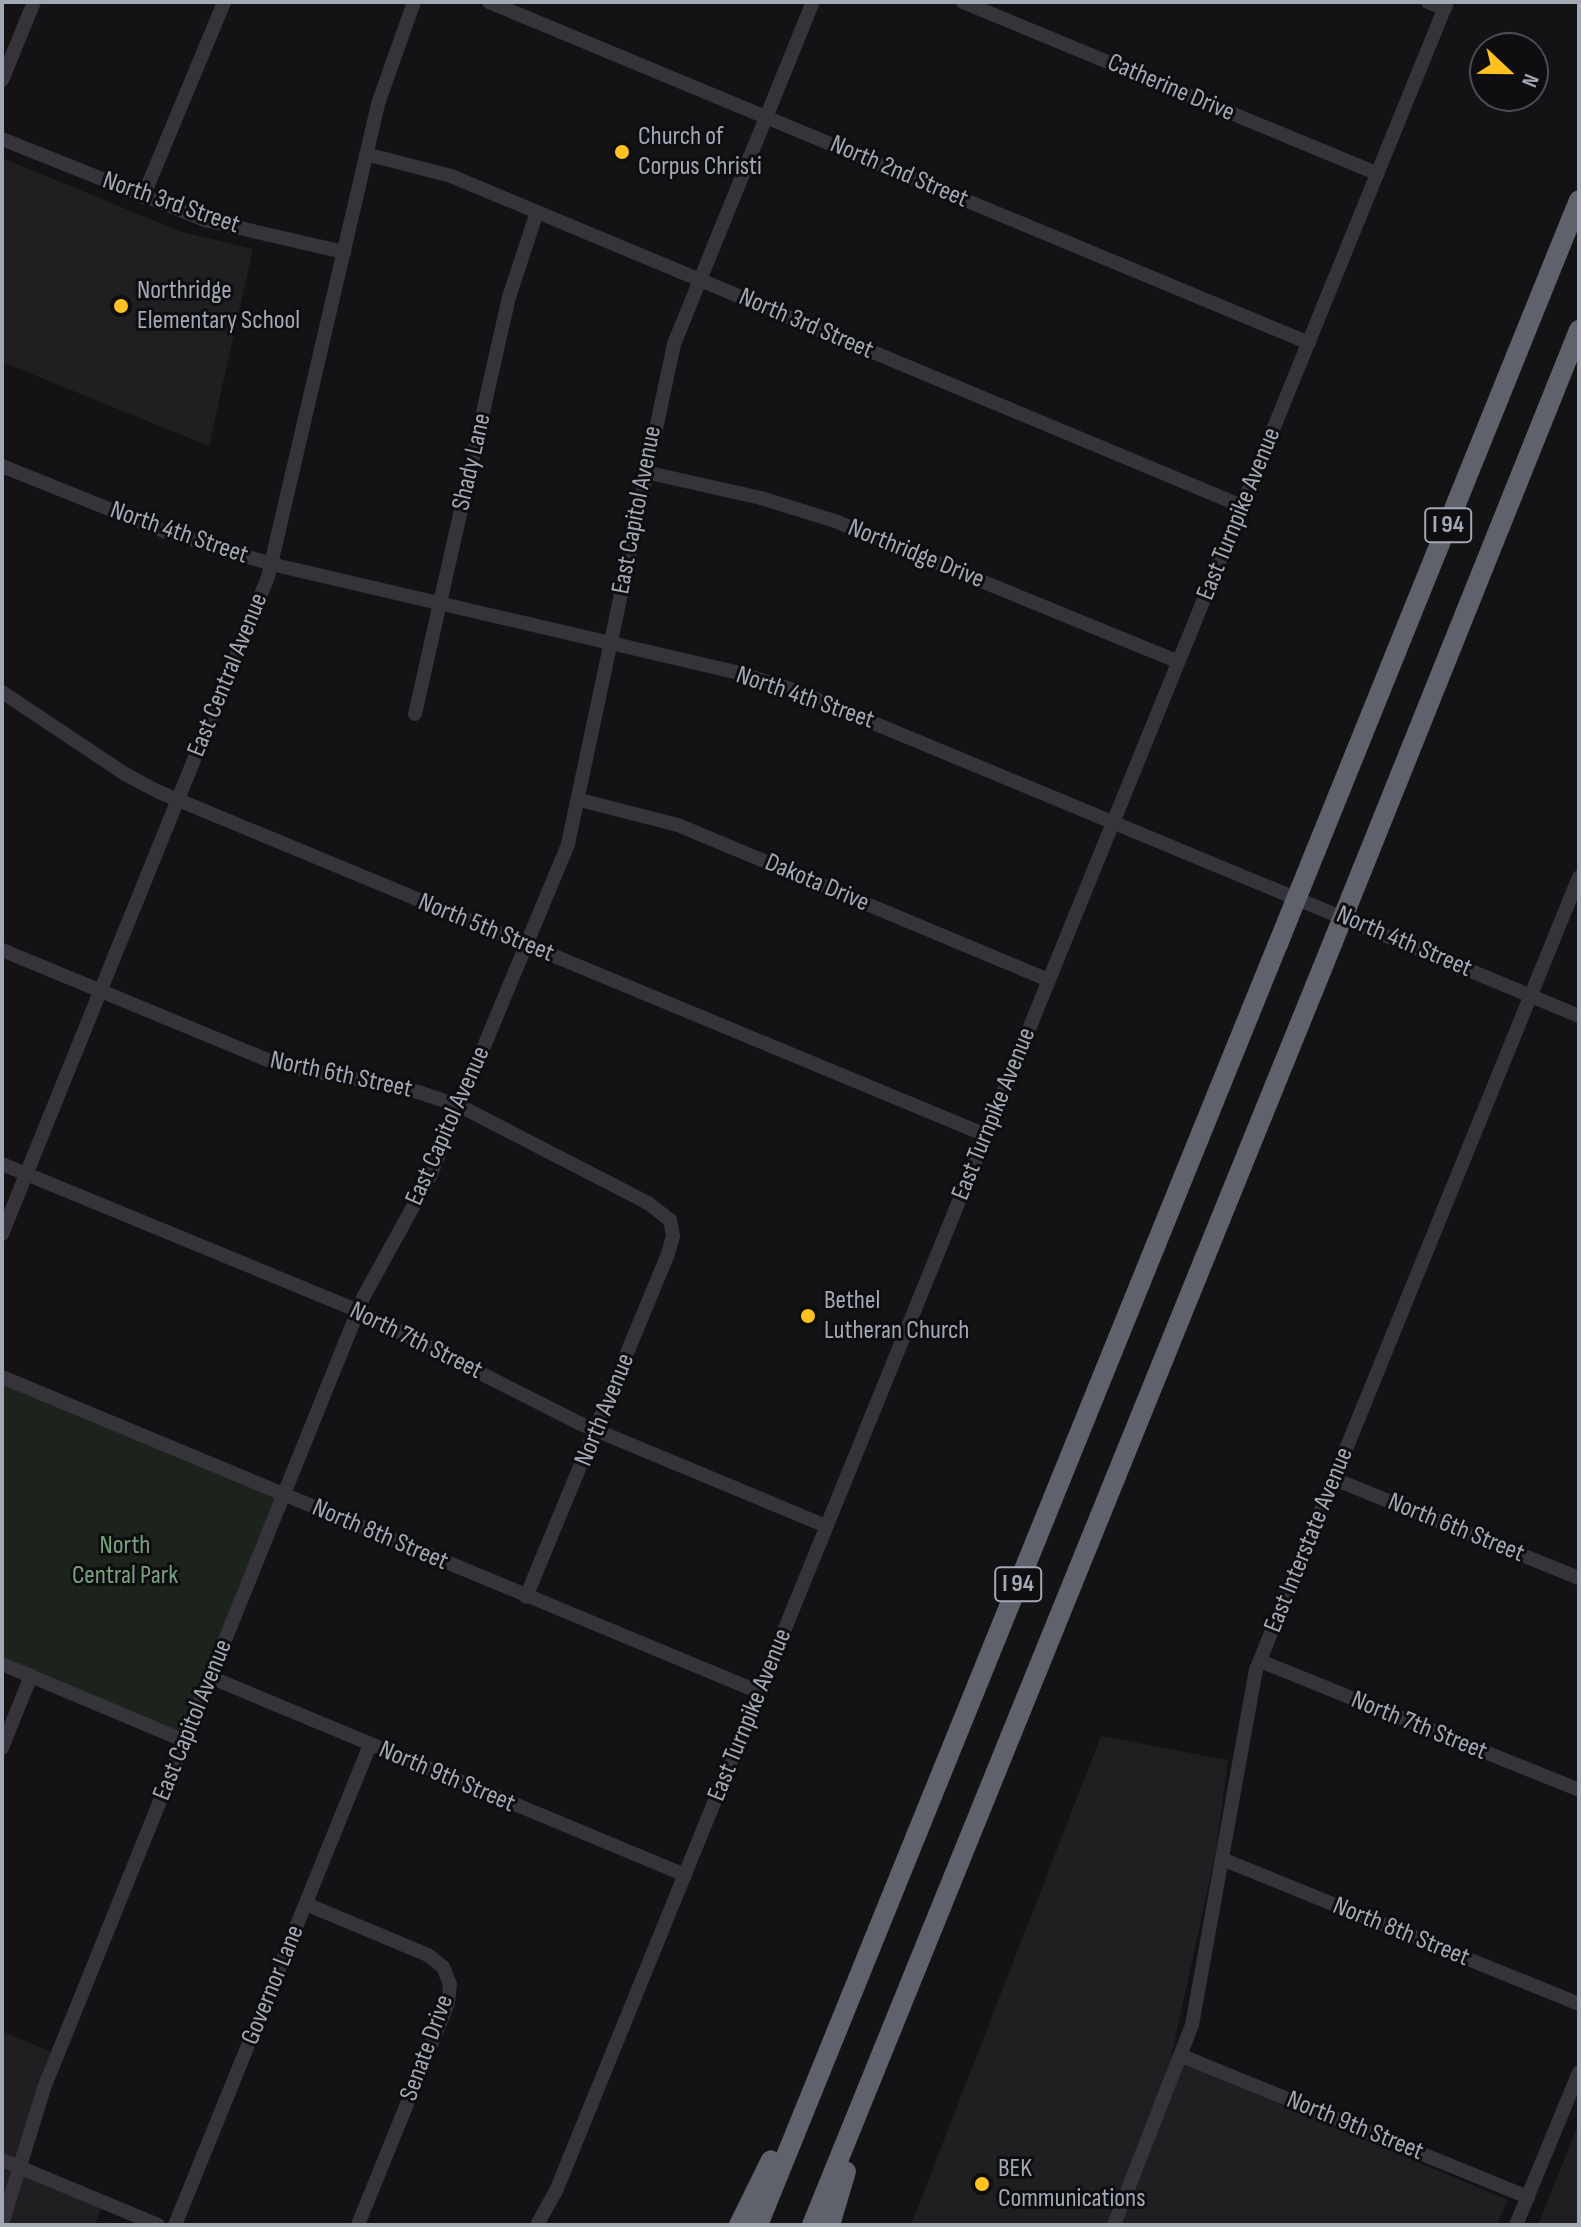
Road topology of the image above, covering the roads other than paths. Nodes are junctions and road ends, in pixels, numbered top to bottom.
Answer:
1 (34, 2) edge
2 (224, 2) edge
3 (414, 2) edge
4 (489, 2) edge
5 (813, 2) edge
6 (963, 2) edge
7 (1428, 2) edge
8 (1446, 5) edge
9 (2, 80) edge
10 (765, 116) junction
11 (2, 139) edge
12 (366, 154) junction
13 (1378, 174) junction
14 (143, 197) junction
15 (1579, 200) edge
16 (537, 212) junction
17 (344, 252) junction
18 (698, 279) junction
19 (1579, 330) edge
20 (1309, 343) junction
21 (2, 466) edge
22 (645, 472) junction
23 (1242, 506) junction
24 (271, 564) junction
25 (440, 603) junction
26 (611, 643) junction
27 (1178, 662) junction
28 (2, 692) edge
29 (415, 714) dead end
30 (178, 800) junction
31 (580, 800) junction
32 (1113, 822) junction
33 (1579, 877) edge
34 (527, 944) junction
35 (2, 950) edge
36 (1049, 980) junction
37 (101, 990) junction
38 (1531, 995) junction
39 (1579, 1016) edge
40 (460, 1106) junction
41 (986, 1135) junction
42 (2, 1164) edge
43 (26, 1174) junction
44 (670, 1220) joint
45 (2, 1234) edge
46 (358, 1311) junction
47 (2, 1377) edge
48 (597, 1431) junction
49 (1334, 1479) junction
50 (284, 1494) junction
51 (826, 1526) junction
52 (1579, 1578) edge
53 (526, 1597) junction
54 (1260, 1661) junction
55 (2, 1664) edge
56 (31, 1676) junction
57 (210, 1677) junction
58 (759, 1692) junction
59 (185, 1741) junction
60 (370, 1745) junction
61 (2, 1748) edge
62 (1579, 1790) edge
63 (922, 1820) junction
64 (1222, 1859) junction
65 (685, 1875) junction
66 (306, 1904) junction
67 (930, 1934) junction
68 (1579, 2004) edge
69 (1182, 2056) junction
70 (1579, 2072) edge
71 (2, 2160) edge
72 (19, 2167) junction
73 (1528, 2197) junction
74 (2, 2224) edge
75 (158, 2225) edge
76 (175, 2225) edge
77 (358, 2225) edge
78 (537, 2225) edge
79 (739, 2225) edge
80 (758, 2225) edge
81 (812, 2225) edge
82 (830, 2225) edge
83 (1114, 2225) edge
84 (1516, 2225) edge

1 - 9 street
2 - 14 street
3 - 12 street, East Central Avenue
4 - 10 street, North 2nd Street
5 - 10 street, East Capitol Avenue
6 - 13 street, Catherine Drive
7 - 8 street
8 - 13 street, East Turnpike Avenue
10 - 18 street, East Capitol Avenue
10 - 20 street, North 2nd Street
11 - 14 street, North 3rd Street
12 - 16 street, North 3rd Street
12 - 17 street, East Central Avenue
13 - 20 street, East Turnpike Avenue
14 - 17 street, North 3rd Street
15 - 63 highway, I 94, bridge
16 - 18 street, North 3rd Street
16 - 25 street, Shady Lane
17 - 24 street, East Central Avenue
18 - 22 street, East Capitol Avenue
18 - 23 street, North 3rd Street
19 - 67 highway, I 94, bridge
20 - 23 street, East Turnpike Avenue
21 - 24 street, North 4th Street
22 - 26 street, East Capitol Avenue
22 - 27 street, Northridge Drive
23 - 27 street, East Turnpike Avenue
24 - 25 street, North 4th Street
24 - 30 street, East Central Avenue
25 - 26 street, North 4th Street
25 - 29 street, Shady Lane
26 - 31 street, East Capitol Avenue
26 - 32 street, North 4th Street
27 - 32 street, East Turnpike Avenue
28 - 30 street, North 5th Street
30 - 34 street, North 5th Street
30 - 37 street, East Central Avenue
31 - 34 street, East Capitol Avenue
31 - 36 street, Dakota Drive
32 - 36 street, East Turnpike Avenue
32 - 38 street, North 4th Street
33 - 38 street, East Interstate Avenue
34 - 40 street, East Capitol Avenue
34 - 41 street, North 5th Street
35 - 37 street, North 6th Street
36 - 41 street, East Turnpike Avenue
37 - 40 street, North 6th Street
37 - 43 street, East Central Avenue
38 - 39 street, North 4th Street
38 - 49 street, East Interstate Avenue
40 - 44 street, North 6th Street
40 - 46 street, East Capitol Avenue
41 - 51 street, East Turnpike Avenue
42 - 43 street, North 7th Street
43 - 45 street, East Central Avenue
43 - 46 street, North 7th Street
44 - 48 street, North Avenue
46 - 48 street, North 7th Street
46 - 50 street, East Capitol Avenue
47 - 50 street, North 8th Street
48 - 51 street, North 7th Street
48 - 53 street, North Avenue
49 - 52 street, North 6th Street
49 - 54 street, East Interstate Avenue
50 - 53 street, North 8th Street
50 - 57 street, East Capitol Avenue
51 - 58 street, East Turnpike Avenue
53 - 58 street, North 8th Street
54 - 62 street, North 7th Street
54 - 64 street, East Interstate Avenue
55 - 56 street
56 - 59 street
56 - 61 street
57 - 59 street, East Capitol Avenue
57 - 60 street, North 9th Street
58 - 65 street, East Turnpike Avenue
59 - 72 street, East Capitol Avenue
60 - 65 street, North 9th Street
60 - 66 street, Governor Lane
63 - 79 highway
63 - 80 highway, I 94
64 - 68 street, North 8th Street
64 - 69 street, East Interstate Avenue
65 - 78 street, East Turnpike Avenue
66 - 76 street, Governor Lane
66 - 77 street, Senate Drive
67 - 81 highway, I 94
67 - 82 highway
69 - 73 street, North 9th Street
69 - 83 street, East Interstate Avenue
70 - 73 street
71 - 72 street
72 - 74 street, East Capitol Avenue
72 - 75 street
73 - 84 street

